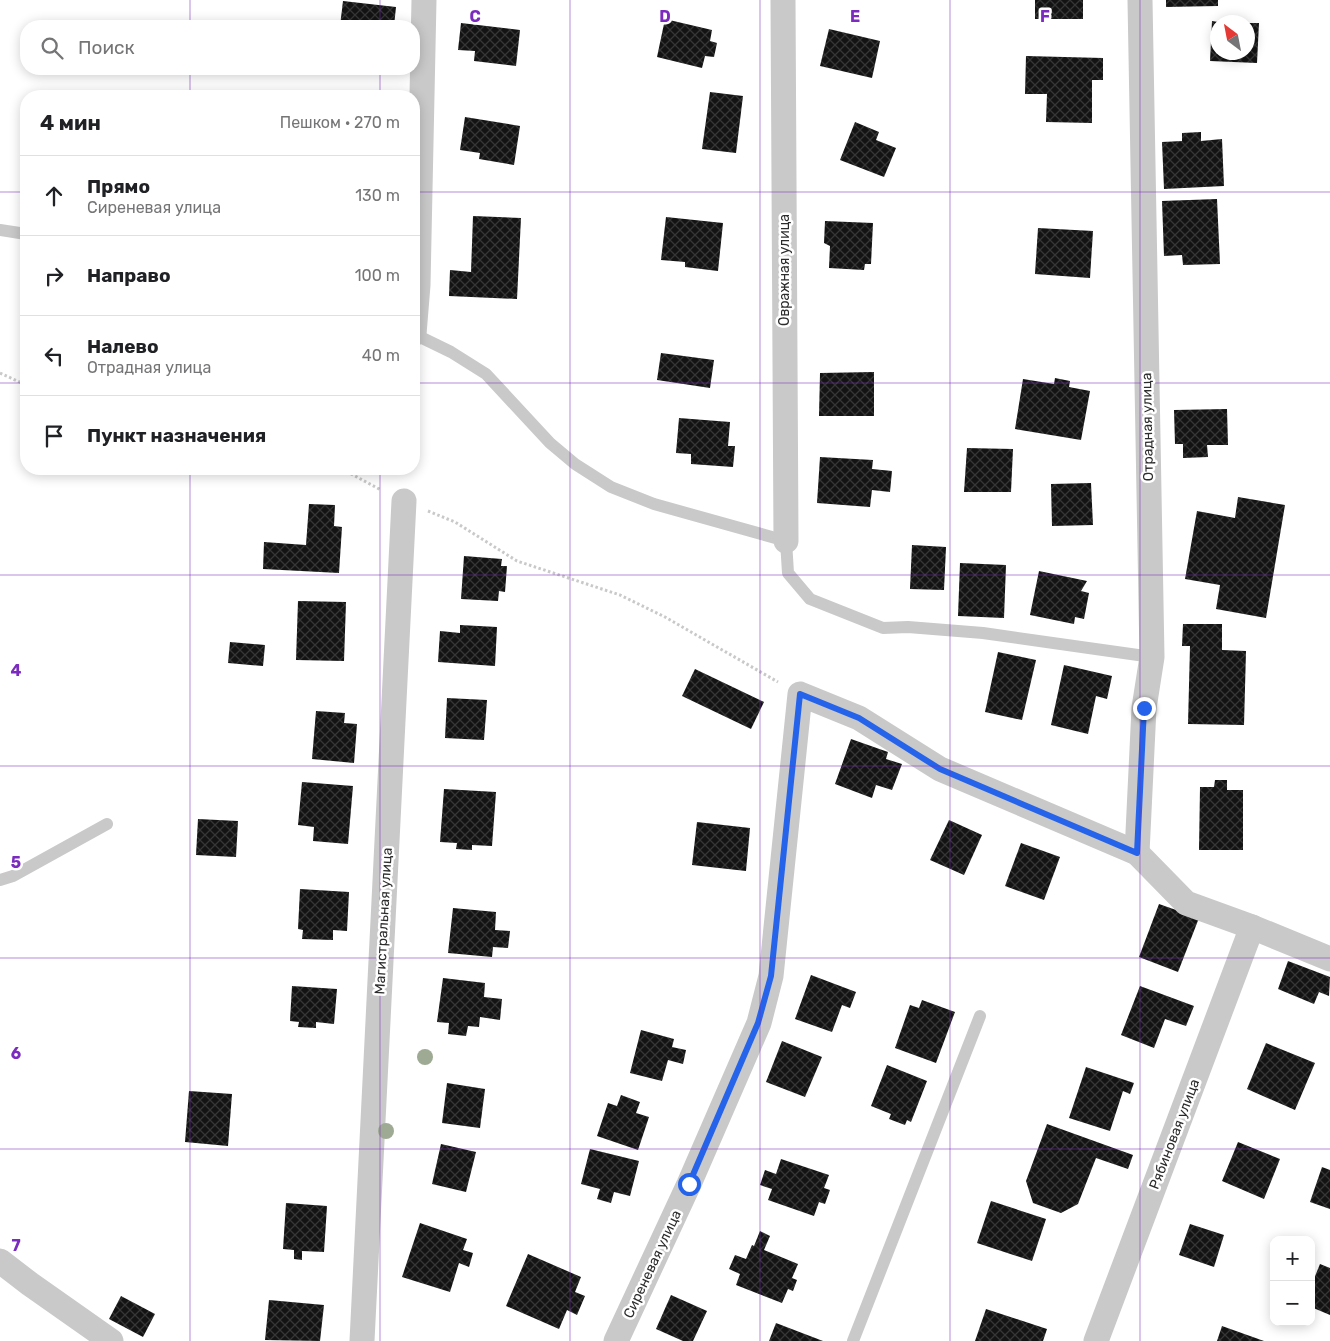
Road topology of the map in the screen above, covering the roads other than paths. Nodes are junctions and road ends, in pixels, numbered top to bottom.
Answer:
1 (424, 0) edge
2 (783, 0) edge
3 (1140, 0) edge
4 (420, 190) edge
5 (0, 230) edge
6 (20, 233) edge
7 (420, 337) edge
8 (404, 501) road end
9 (786, 541) junction
10 (1152, 657) junction
11 (107, 824) dead end
12 (1137, 853) junction
13 (0, 880) edge
14 (1252, 927) junction
15 (1330, 959) edge
16 (980, 1016) dead end
17 (0, 1261) edge
18 (112, 1341) edge
19 (362, 1341) edge
20 (616, 1341) edge
21 (853, 1341) edge
22 (1096, 1341) edge

1 - 4 street
2 - 9 street, Овражная улица
3 - 10 street, Отрадная улица
5 - 6 lane
7 - 9 lane
8 - 19 street, Магистральная улица
9 - 10 lane
10 - 12 street, Отрадная улица
11 - 13 lane
12 - 14 street
12 - 20 street, Сиреневая улица
14 - 15 street
14 - 22 street, Рябиновая улица
16 - 21 lane
17 - 18 street

